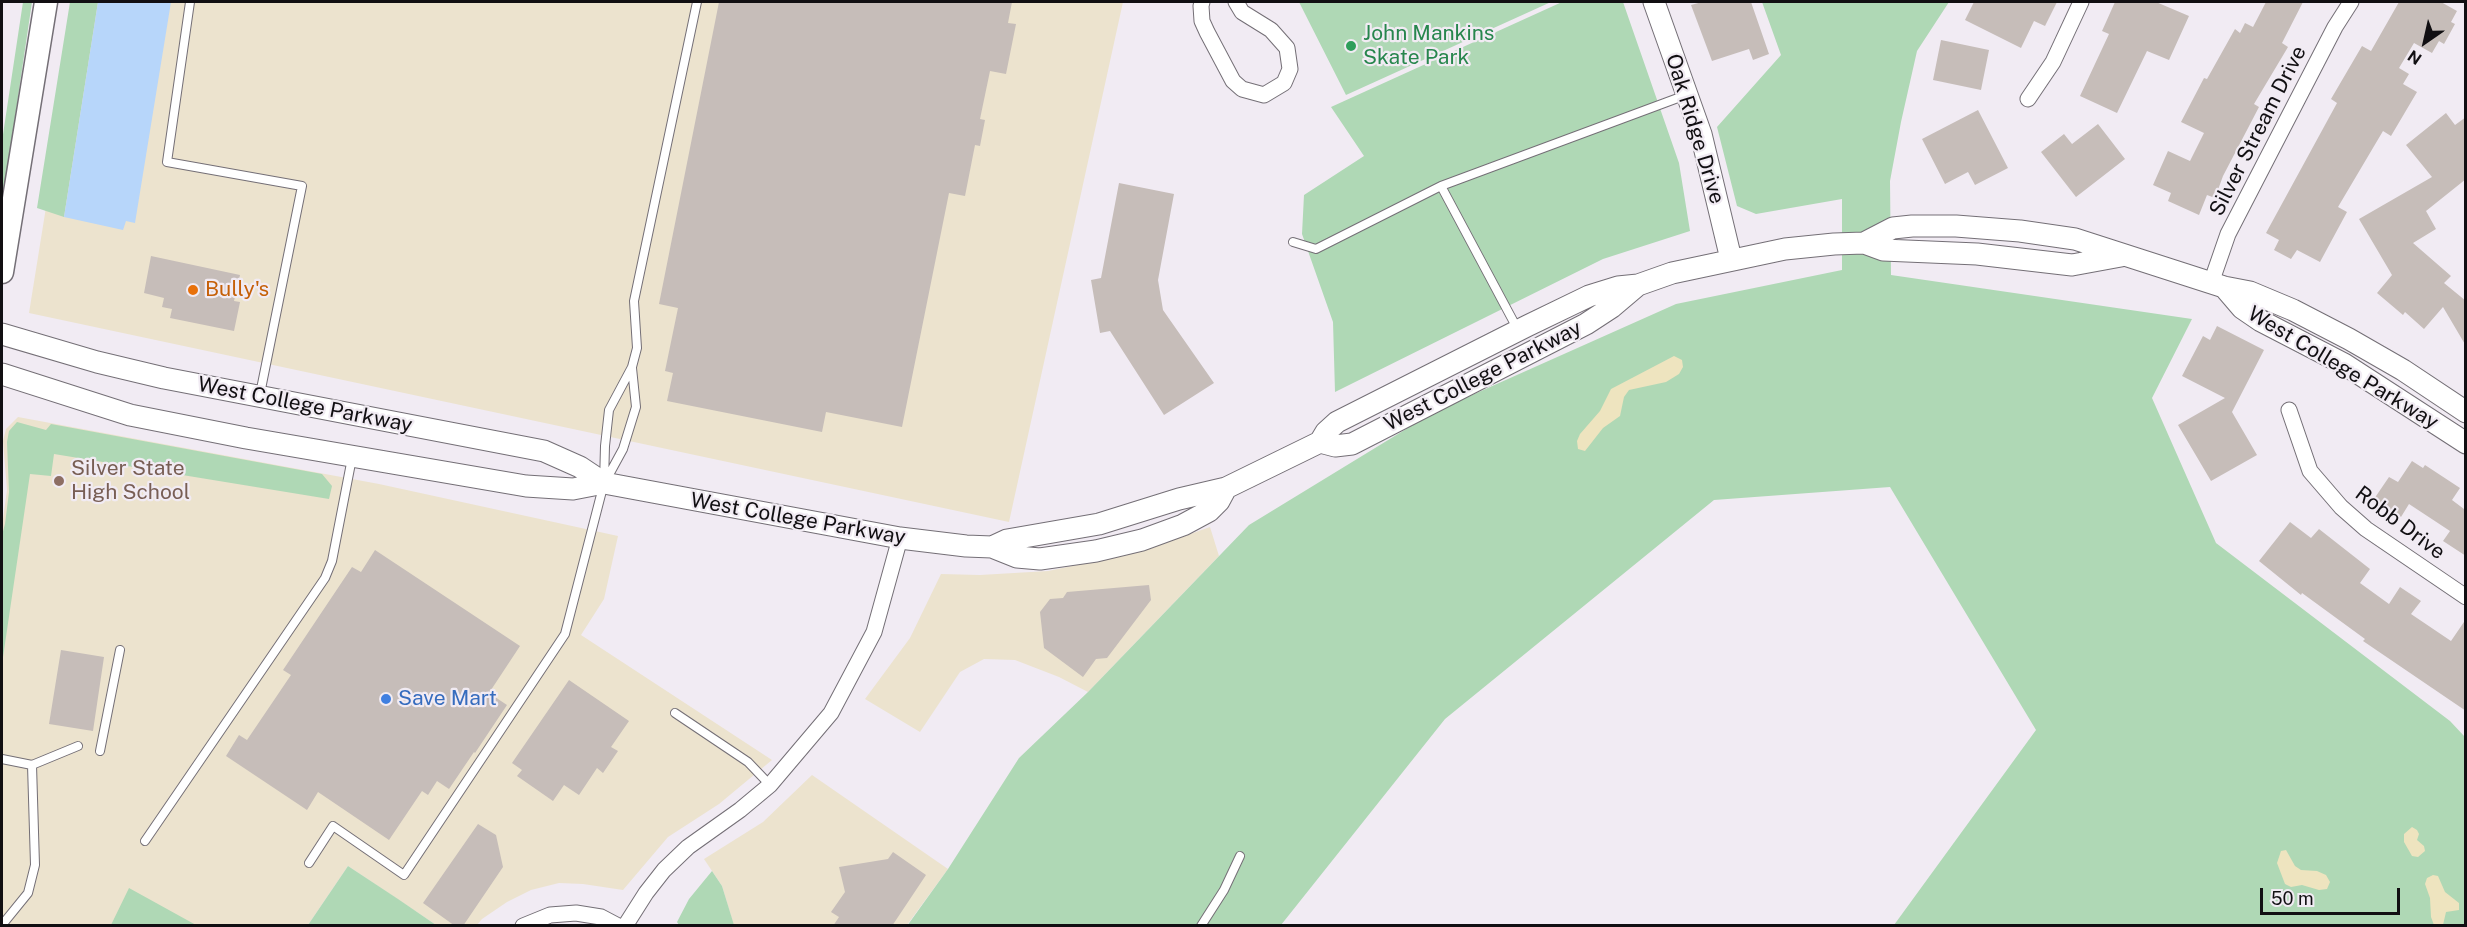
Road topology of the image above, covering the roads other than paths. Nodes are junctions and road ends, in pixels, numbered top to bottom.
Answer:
1 (46, 2) edge
2 (190, 2) edge
3 (697, 2) edge
4 (1202, 2) edge
5 (1236, 2) edge
6 (1654, 2) edge
7 (2080, 2) edge
8 (2351, 2) edge
9 (1687, 95) junction
10 (2028, 99) dead end
11 (1441, 186) junction
12 (1293, 242) dead end
13 (1731, 259) junction
14 (2, 272) edge
15 (1638, 285) junction
16 (2217, 285) junction
17 (1518, 330) junction
18 (2, 334) edge
19 (632, 367) junction
20 (2, 374) edge
21 (260, 396) junction
22 (2289, 411) dead end
23 (2466, 412) edge
24 (1320, 442) junction
25 (2466, 442) edge
26 (352, 456) junction
27 (604, 483) junction
28 (900, 538) junction
29 (2466, 597) edge
30 (120, 650) dead end
31 (675, 713) dead end
32 (78, 746) dead end
33 (100, 751) dead end
34 (2, 759) edge
35 (32, 765) junction
36 (770, 785) junction
37 (145, 842) dead end
38 (1240, 856) dead end
39 (309, 863) dead end
40 (2, 925) edge
41 (523, 926) edge
42 (618, 926) edge
43 (626, 926) edge
44 (1201, 926) edge

1 - 14 main road
2 - 21 lane
3 - 19 lane
4 - 5 street
6 - 9 street, Oak Ridge Drive
7 - 10 street
8 - 16 street, Silver Stream Drive
9 - 11 lane
9 - 13 street, Oak Ridge Drive
11 - 12 lane
11 - 17 lane
13 - 15 street, West College Parkway
13 - 16 street, West College Parkway
15 - 17 street, West College Parkway
15 - 24 street, West College Parkway
16 - 23 street, West College Parkway
16 - 25 street, West College Parkway
17 - 24 street, West College Parkway
18 - 21 street, West College Parkway
19 - 27 lane
19 - 27 lane
20 - 26 street, West College Parkway
21 - 27 street, West College Parkway
22 - 29 street, Robb Drive
24 - 28 street, West College Parkway
26 - 27 street, West College Parkway
26 - 37 lane
27 - 28 street, West College Parkway
27 - 39 lane
28 - 36 street
30 - 33 lane
31 - 36 lane
32 - 35 lane
34 - 35 lane
35 - 40 lane
36 - 43 street
38 - 44 lane
41 - 42 street

